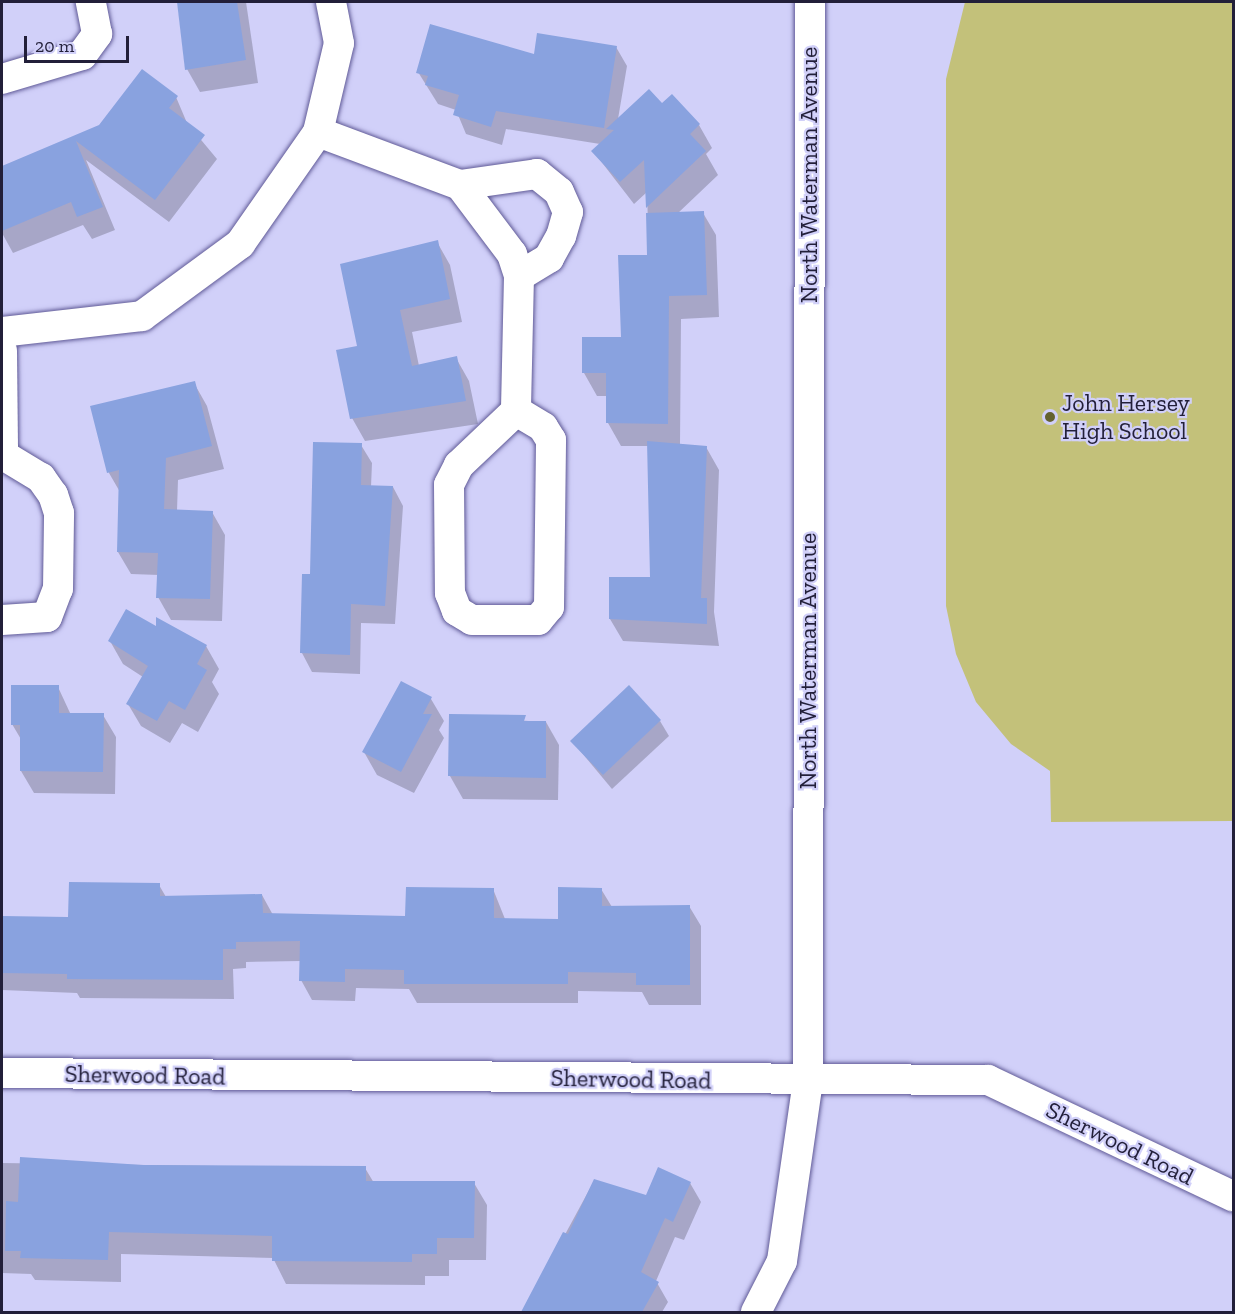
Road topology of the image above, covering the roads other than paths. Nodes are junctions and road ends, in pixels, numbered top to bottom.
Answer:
1 (91, 2) edge
2 (331, 2) edge
3 (810, 2) edge
4 (2, 79) edge
5 (318, 132) junction
6 (460, 185) junction
7 (519, 276) junction
8 (2, 332) edge
9 (2, 351) edge
10 (516, 411) junction
11 (2, 455) edge
12 (2, 620) edge
13 (2, 1073) edge
14 (808, 1081) junction
15 (1233, 1197) edge
16 (756, 1312) edge

1 - 4 street
2 - 5 street
3 - 14 street, North Waterman Avenue
5 - 6 street
5 - 8 street
6 - 7 street
6 - 7 street
7 - 10 street
9 - 11 street
10 - 10 street
11 - 12 street
13 - 14 street, Sherwood Road
14 - 15 street, Sherwood Road
14 - 16 street, North Waterman Avenue

